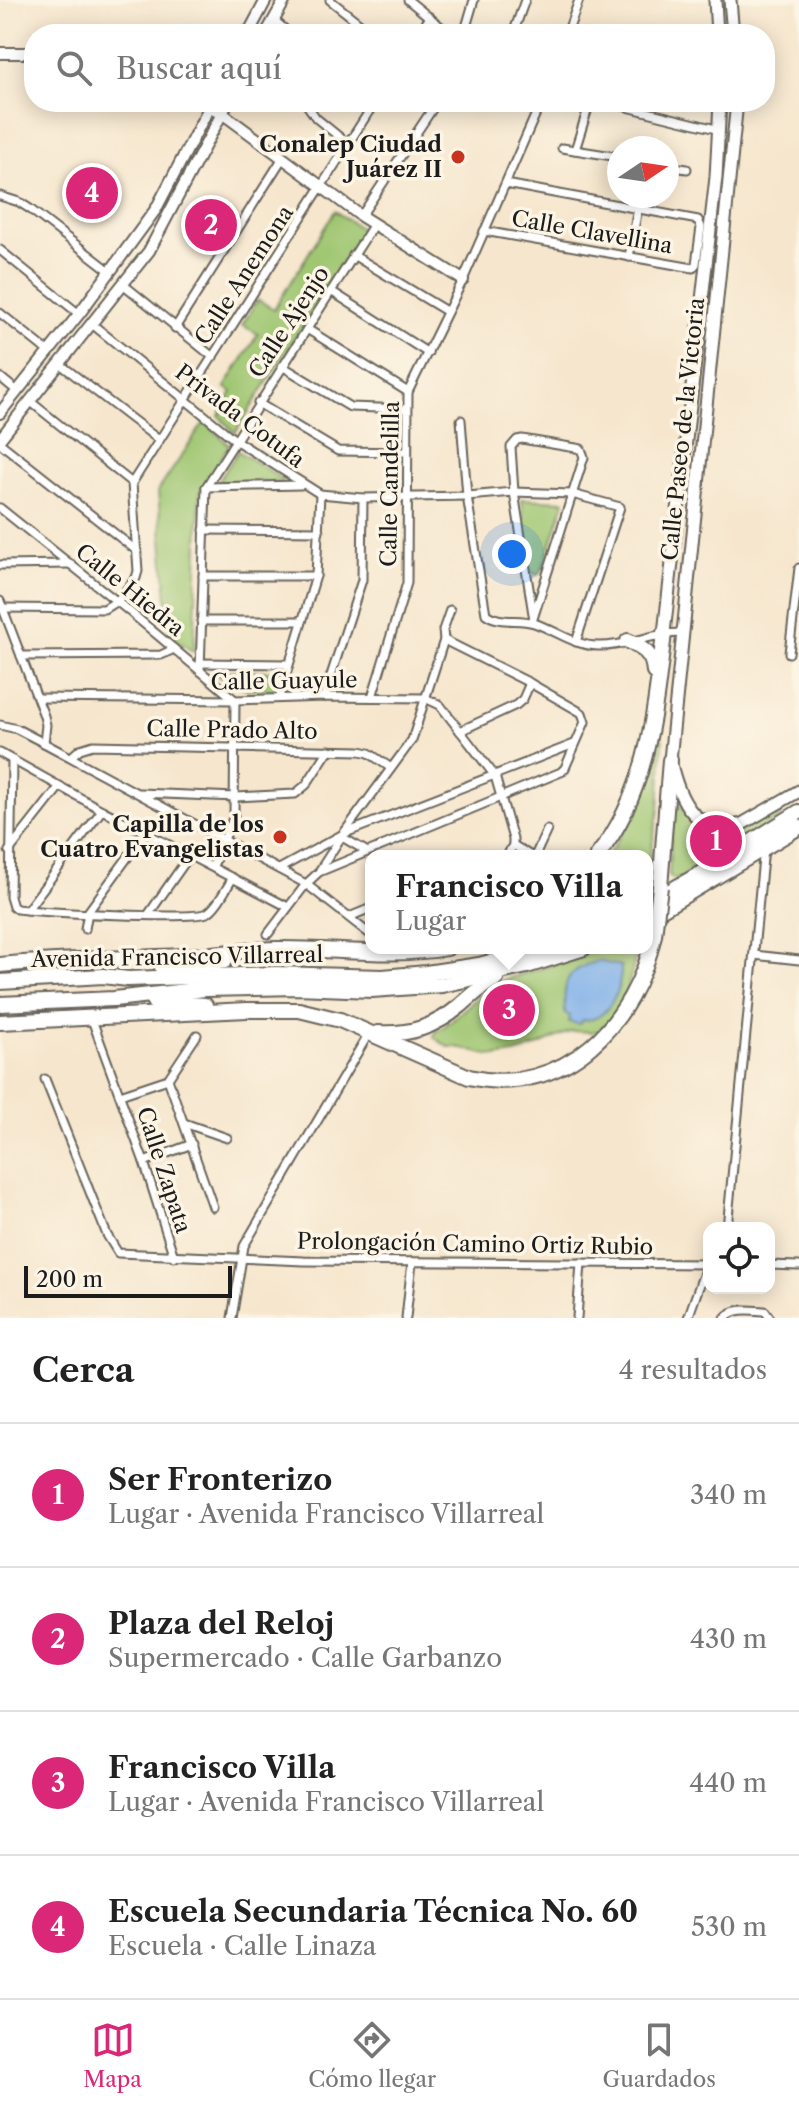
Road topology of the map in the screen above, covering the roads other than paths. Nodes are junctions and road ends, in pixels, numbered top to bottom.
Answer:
1 (266, 0) edge
2 (285, 0) edge
3 (330, 0) edge
4 (408, 0) edge
5 (474, 0) edge
6 (525, 0) edge
7 (579, 0) edge
8 (715, 0) edge
9 (730, 0) edge
10 (420, 4) edge
11 (430, 17) junction
12 (274, 20) junction
13 (253, 24) edge
14 (272, 24) edge
15 (279, 24) edge
16 (360, 24) edge
17 (425, 24) edge
18 (438, 24) edge
19 (467, 24) edge
20 (517, 24) edge
21 (571, 24) edge
22 (716, 24) edge
23 (732, 24) edge
24 (0, 53) edge
25 (24, 53) edge
26 (204, 112) edge
27 (312, 112) edge
28 (369, 112) edge
29 (430, 112) edge
30 (537, 112) edge
31 (587, 112) edge
32 (647, 112) edge
33 (720, 112) edge
34 (736, 112) edge
35 (222, 113) joint
36 (720, 130) junction
37 (348, 144) junction
38 (562, 148) dead end
39 (575, 150) junction
40 (607, 155) edge
41 (282, 159) junction
42 (679, 168) edge
43 (687, 169) dead end
44 (506, 184) junction
45 (321, 188) junction
46 (0, 196) edge
47 (607, 202) edge
48 (638, 208) joint
49 (156, 209) junction
50 (361, 216) junction
51 (169, 217) junction
52 (374, 224) junction
53 (484, 231) junction
54 (0, 250) edge
55 (353, 255) junction
56 (629, 257) junction
57 (110, 271) junction
58 (463, 280) junction
59 (124, 285) junction
60 (331, 291) junction
61 (446, 311) junction
62 (0, 313) edge
63 (79, 314) junction
64 (92, 324) junction
65 (175, 328) junction
66 (307, 329) junction
67 (49, 352) junction
68 (428, 353) junction
69 (213, 357) junction
70 (60, 364) junction
71 (282, 366) junction
72 (0, 377) edge
73 (17, 391) junction
74 (408, 392) junction
75 (185, 399) junction
76 (31, 402) junction
77 (258, 403) junction
78 (407, 409) junction
79 (0, 413) edge
80 (461, 420) dead end
81 (159, 440) junction
82 (235, 440) junction
83 (0, 441) edge
84 (407, 452) junction
85 (132, 483) junction
86 (304, 485) junction
87 (206, 487) junction
88 (514, 492) junction
89 (320, 494) junction
90 (572, 494) junction
91 (467, 496) junction
92 (363, 498) junction
93 (408, 498) junction
94 (0, 508) edge
95 (204, 530) junction
96 (319, 531) junction
97 (137, 551) junction
98 (71, 564) junction
99 (0, 565) edge
100 (799, 568) edge
101 (203, 576) junction
102 (316, 576) junction
103 (798, 576) edge
104 (527, 577) junction
105 (546, 577) junction
106 (117, 601) junction
107 (1, 605) edge
108 (450, 610) dead end
109 (532, 618) junction
110 (201, 621) junction
111 (302, 621) junction
112 (664, 633) junction
113 (683, 633) junction
114 (795, 639) edge
115 (444, 640) junction
116 (628, 641) junction
117 (576, 642) junction
118 (174, 649) junction
119 (789, 653) dead end
120 (21, 656) junction
121 (287, 664) junction
122 (200, 667) junction
123 (530, 683) junction
124 (657, 694) junction
125 (324, 697) junction
126 (372, 697) junction
127 (38, 698) junction
128 (279, 698) junction
129 (425, 698) junction
130 (235, 700) junction
131 (0, 725) edge
132 (460, 731) junction
133 (44, 743) junction
134 (575, 743) junction
135 (235, 748) junction
136 (329, 750) junction
137 (0, 753) edge
138 (71, 757) junction
139 (12, 760) junction
140 (670, 760) junction
141 (391, 768) junction
142 (495, 776) junction
143 (60, 786) junction
144 (799, 791) edge
145 (137, 793) junction
146 (501, 794) junction
147 (236, 797) junction
148 (102, 810) junction
149 (799, 812) edge
150 (799, 827) edge
151 (547, 830) dead end
152 (146, 832) junction
153 (343, 836) junction
154 (224, 841) junction
155 (764, 848) junction
156 (365, 850) edge
157 (368, 850) edge
158 (508, 850) edge
159 (536, 850) edge
160 (602, 850) edge
161 (9, 851) junction
162 (365, 851) edge
163 (190, 855) junction
164 (213, 866) junction
165 (279, 869) junction
166 (319, 872) junction
167 (233, 878) junction
168 (306, 884) junction
169 (653, 901) edge
170 (288, 907) junction
171 (27, 910) junction
172 (365, 910) edge
173 (88, 912) junction
174 (653, 914) edge
175 (148, 915) junction
176 (349, 917) junction
177 (85, 929) dead end
178 (365, 930) edge
179 (268, 934) dead end
180 (653, 940) edge
181 (296, 949) junction
182 (365, 953) edge
183 (522, 954) edge
184 (565, 954) edge
185 (650, 954) edge
186 (754, 955) junction
187 (799, 960) edge
188 (0, 965) edge
189 (527, 966) junction
190 (103, 976) junction
191 (0, 982) edge
192 (114, 999) junction
193 (0, 1004) edge
194 (247, 1010) junction
195 (86, 1018) junction
196 (0, 1022) edge
197 (369, 1033) junction
198 (197, 1035) dead end
199 (45, 1079) dead end
200 (168, 1079) junction
201 (120, 1095) junction
202 (184, 1123) junction
203 (227, 1138) dead end
204 (192, 1144) junction
205 (144, 1162) junction
206 (213, 1207) dead end
207 (728, 1222) edge
208 (174, 1257) junction
209 (241, 1257) junction
210 (412, 1262) junction
211 (581, 1263) junction
212 (703, 1264) edge
213 (775, 1265) edge
214 (799, 1266) edge
215 (703, 1278) edge
216 (232, 1318) edge
217 (406, 1318) edge
218 (577, 1318) edge
219 (688, 1318) edge
220 (725, 1318) edge
221 (770, 1318) edge

1 - 13 main road
2 - 12 main road
3 - 16 street
4 - 10 street
5 - 19 street
6 - 20 street
7 - 21 street
8 - 22 main road
9 - 23 main road
10 - 11 street
11 - 17 street
11 - 18 street
12 - 14 main road
12 - 15 street
24 - 25 main road
26 - 49 main road
27 - 37 street
28 - 37 street, Calle Anemona
29 - 50 street
30 - 44 street, Calle Candelilla
31 - 39 street
32 - 36 street
33 - 36 main road, Calle Paseo de la Victoria
34 - 113 main road, Calle Paseo de la Victoria
35 - 41 main road
35 - 51 main road
36 - 112 main road, Calle Paseo de la Victoria
37 - 45 street, Calle Anemona
38 - 39 street
39 - 40 street
41 - 45 main road
41 - 65 street
42 - 43 street
44 - 47 street
44 - 53 street, Calle Candelilla
45 - 50 main road
45 - 69 street, Calle Anemona
46 - 57 street
48 - 56 street
48 - 56 street, Calle Clavellina
49 - 51 main road
49 - 57 main road
50 - 52 main road
51 - 59 main road
52 - 55 street, Calle Ajenjo
52 - 58 main road
53 - 56 street, Calle Clavellina
53 - 58 street, Calle Candelilla
54 - 63 street
55 - 60 street, Calle Ajenjo
55 - 61 street
57 - 63 main road
58 - 61 street, Calle Candelilla
59 - 64 main road
59 - 65 street
60 - 66 street, Calle Ajenjo
60 - 68 street
61 - 68 street, Calle Candelilla
62 - 67 street
63 - 67 main road
64 - 70 main road
64 - 75 street, Privada Cotufa
65 - 69 street
66 - 71 street, Calle Ajenjo
66 - 74 street
67 - 73 main road
68 - 74 street, Calle Candelilla
69 - 75 street, Calle Anemona
70 - 76 main road
70 - 81 street
71 - 77 street, Calle Ajenjo
71 - 78 street
72 - 73 street
73 - 79 main road
74 - 78 street, Calle Candelilla
75 - 81 street, Calle Anemona
75 - 82 street, Privada Cotufa
76 - 83 main road
76 - 85 street
77 - 82 street, Calle Ajenjo
77 - 84 street
78 - 84 street, Calle Candelilla
80 - 91 street
81 - 85 street, Calle Anemona
82 - 86 street, Privada Cotufa
82 - 87 street, Calle Ajenjo
83 - 97 street
84 - 93 street, Calle Candelilla
85 - 97 street
86 - 87 street
86 - 89 street, Privada Cotufa
87 - 95 street, Calle Ajenjo
88 - 90 street, Privada Cotufa
88 - 90 street
88 - 91 street, Privada Cotufa
88 - 104 street
89 - 92 street, Privada Cotufa
89 - 96 street
90 - 105 street
90 - 117 street, Privada Cotufa
91 - 93 street, Privada Cotufa
91 - 109 street
92 - 93 street, Privada Cotufa
92 - 125 street
93 - 126 street, Calle Candelilla
94 - 98 street, Calle Hiedra
95 - 96 street
95 - 101 street, Calle Ajenjo
96 - 102 street
97 - 106 street
98 - 99 street
98 - 106 street, Calle Hiedra
100 - 103 street
101 - 102 street
101 - 110 street, Calle Ajenjo
102 - 111 street
103 - 114 street
104 - 105 street
104 - 109 street
105 - 109 street
106 - 107 street
106 - 118 street, Calle Hiedra
107 - 120 street
108 - 115 street
109 - 117 street
110 - 111 street
110 - 122 street, Calle Ajenjo
111 - 121 street
112 - 113 street
112 - 116 street
112 - 124 highway
113 - 140 main road, Calle Paseo de la Victoria
114 - 119 street
115 - 123 street
115 - 129 street
116 - 117 street
116 - 124 highway
118 - 120 street
118 - 122 street, Calle Hiedra
120 - 127 street
121 - 122 street
121 - 128 street
122 - 130 street, Calle Hiedra
123 - 132 street
123 - 134 street
124 - 160 highway
125 - 126 street, Calle Guayule
125 - 128 street, Calle Guayule
126 - 129 street, Calle Guayule
127 - 130 street, Calle Guayule
127 - 133 street
128 - 130 street, Calle Guayule
129 - 132 street
129 - 141 street
130 - 135 street
131 - 133 street
132 - 142 street
133 - 138 street
134 - 142 street
134 - 146 street
135 - 136 street, Calle Prado Alto
135 - 138 street, Calle Prado Alto
135 - 147 street
136 - 141 street, Calle Prado Alto
136 - 147 street
137 - 139 street
138 - 145 street
139 - 143 street
139 - 161 street
140 - 144 main road
140 - 180 highway, bridge
141 - 153 street
142 - 146 street
142 - 153 street
143 - 148 street
143 - 161 street
145 - 147 street
145 - 154 street
146 - 157 street
146 - 158 street
147 - 154 street
148 - 152 street
148 - 171 street
149 - 169 highway
150 - 155 highway
151 - 159 street
152 - 163 street
152 - 173 street
153 - 156 street
153 - 165 street
153 - 166 street
154 - 164 street
154 - 165 street
155 - 174 highway
155 - 186 street
161 - 171 street
162 - 166 street
163 - 164 street
163 - 175 street
164 - 167 street
165 - 168 street
166 - 168 street
167 - 170 street
167 - 175 street
168 - 170 street
168 - 176 street
170 - 179 street
171 - 173 street
172 - 176 street
173 - 175 street
173 - 177 street
176 - 178 street
181 - 182 highway
181 - 188 highway
181 - 190 highway
183 - 190 highway, Avenida Francisco Villarreal
184 - 189 highway, Avenida Francisco Villarreal
185 - 197 highway, bridge
186 - 187 street
186 - 207 street
189 - 192 highway, Avenida Francisco Villarreal
189 - 197 highway
190 - 191 highway, Avenida Francisco Villarreal
192 - 193 highway, Avenida Francisco Villarreal
192 - 194 highway
194 - 195 highway
194 - 197 highway
195 - 196 highway
195 - 201 street, Calle Zapata
197 - 209 street
198 - 200 street
199 - 208 street, Prolongación Camino Ortiz Rubio
200 - 201 street, Calle Zapata
200 - 202 street
201 - 205 street, Calle Zapata
202 - 203 street
202 - 204 street
204 - 205 street
204 - 206 street
205 - 208 street, Calle Zapata
208 - 209 street, Prolongación Camino Ortiz Rubio
209 - 210 street, Prolongación Camino Ortiz Rubio
209 - 216 street
210 - 211 street, Prolongación Camino Ortiz Rubio
210 - 217 street
211 - 212 street, Prolongación Camino Ortiz Rubio
211 - 218 street
213 - 214 street
215 - 219 street
220 - 221 street

